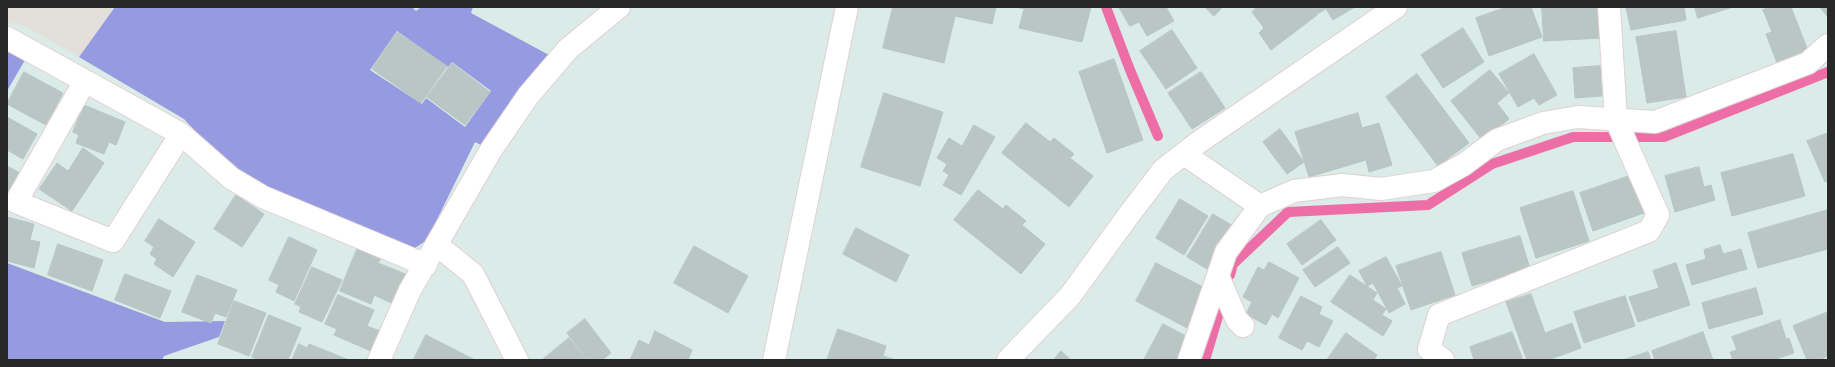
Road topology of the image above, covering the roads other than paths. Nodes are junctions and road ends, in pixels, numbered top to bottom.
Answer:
1 (619, 7) edge
2 (847, 7) edge
3 (1396, 7) edge
4 (1609, 7) edge
5 (7, 38) edge
6 (1828, 45) edge
7 (85, 81) junction
8 (1616, 120) junction
9 (181, 134) junction
10 (1184, 154) junction
11 (1260, 206) junction
12 (437, 245) junction
13 (426, 265) junction
14 (1218, 276) junction
15 (1240, 323) dead end
16 (379, 360) edge
17 (518, 360) edge
18 (774, 360) edge
19 (1008, 360) edge
20 (1189, 360) edge
21 (1443, 360) edge

1 - 12 street
2 - 18 street
3 - 10 street
4 - 8 street
5 - 7 street
6 - 8 street
7 - 9 street
7 - 9 street
8 - 11 street
8 - 21 street
9 - 13 street
10 - 11 street
10 - 19 street
11 - 14 street
12 - 13 street
12 - 17 street
13 - 16 street
14 - 15 street
14 - 20 street

